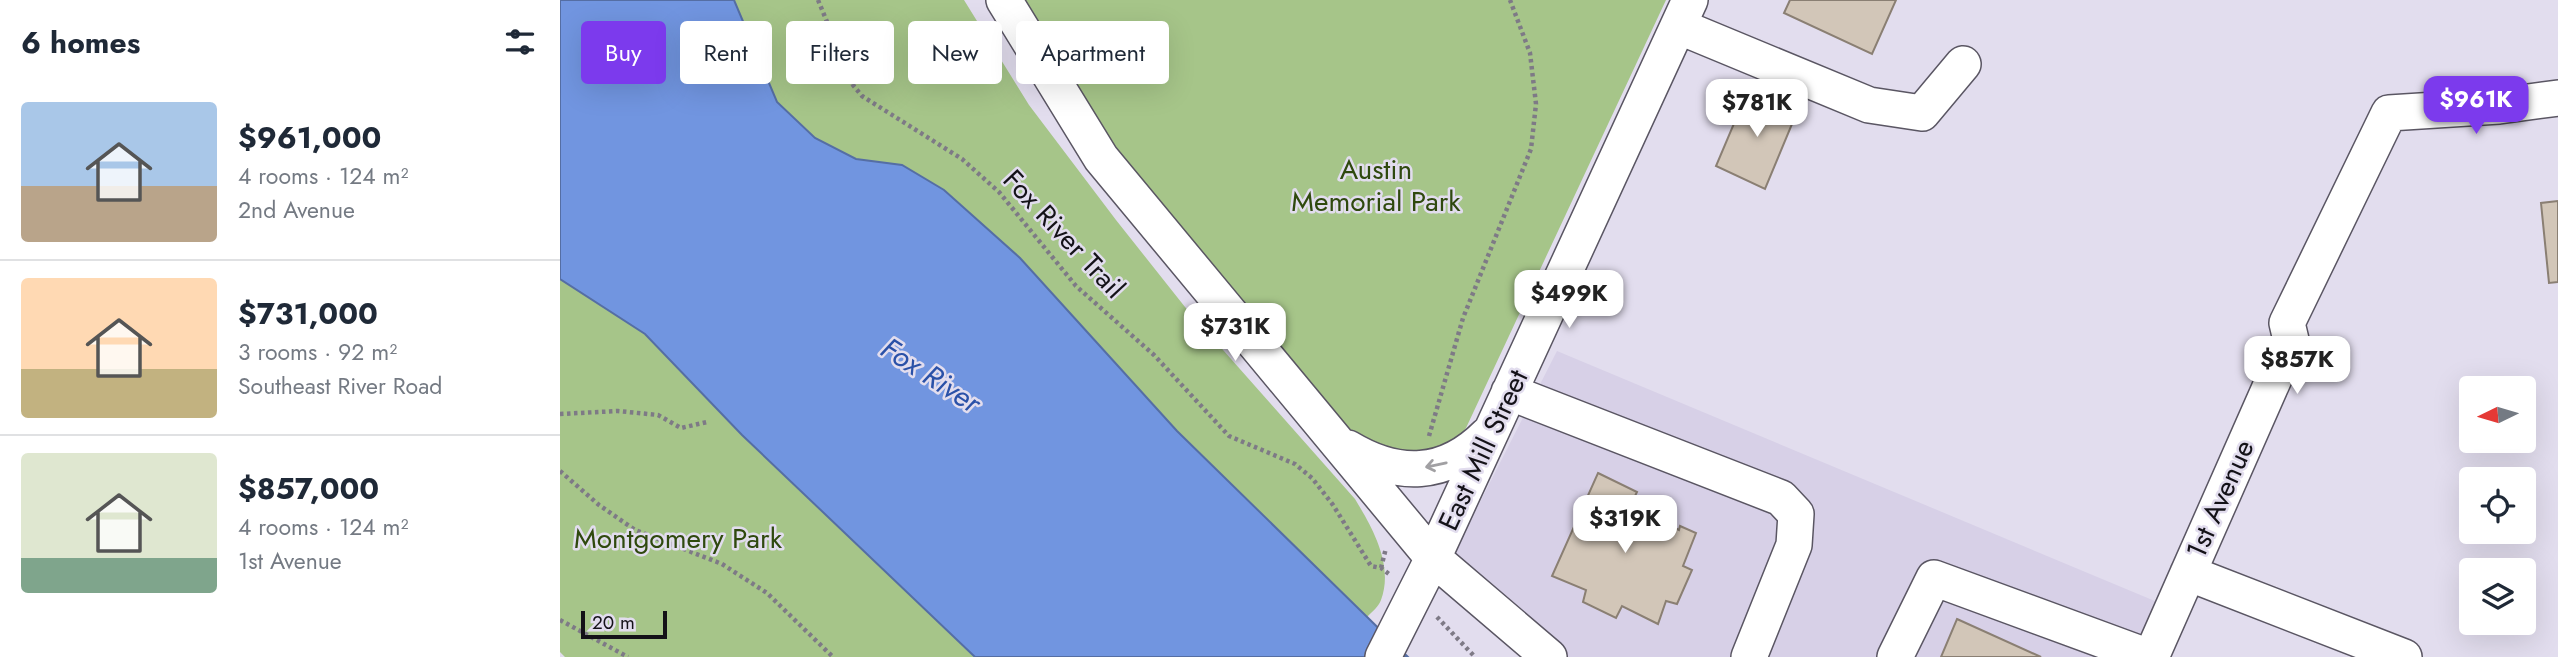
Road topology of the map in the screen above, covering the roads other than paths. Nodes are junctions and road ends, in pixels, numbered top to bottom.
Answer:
1 (1004, 0) edge
2 (1684, 13) edge
3 (1963, 64) dead end
4 (2558, 99) edge
5 (1510, 392) junction
6 (1492, 429) junction
7 (1336, 440) junction
8 (1433, 558) junction
9 (2188, 573) junction
10 (1389, 644) edge
11 (1549, 657) edge
12 (1749, 657) edge
13 (1895, 657) edge
14 (2150, 657) edge
15 (2404, 657) edge

1 - 7 street
2 - 3 street
2 - 5 street, East Mill Street
4 - 9 street, 1st Avenue
5 - 6 street, East Mill Street
5 - 12 street
6 -> 7 street
6 - 8 street, East Mill Street
7 - 8 street
8 - 10 street, East Mill Street
8 - 11 street
9 - 14 street, 1st Avenue
9 - 15 street
13 - 14 street

